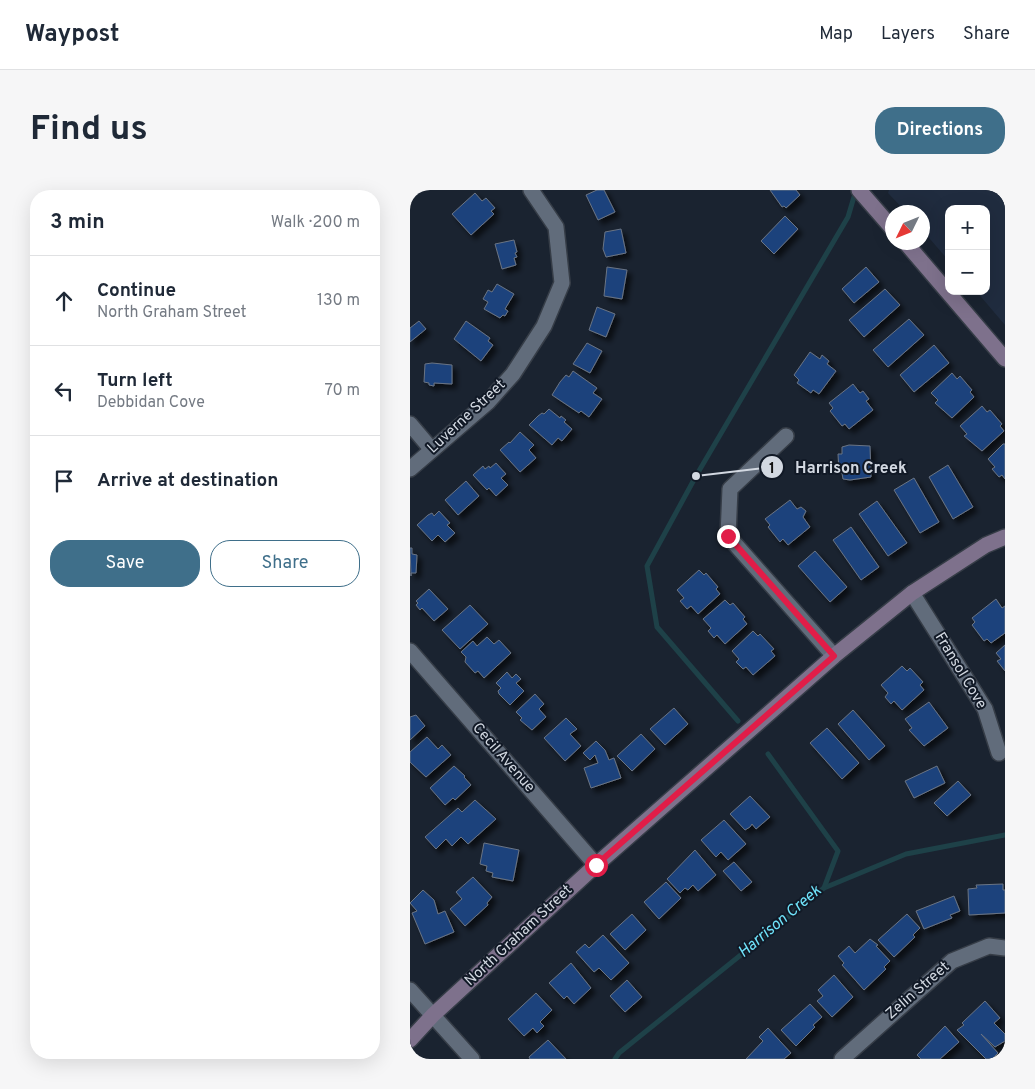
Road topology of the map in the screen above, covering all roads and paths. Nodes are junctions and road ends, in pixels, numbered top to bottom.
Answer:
1 (531, 190) edge
2 (859, 190) edge
3 (885, 219) edge
4 (912, 250) edge
5 (1005, 358) edge
6 (410, 424) edge
7 (786, 436) dead end
8 (432, 450) junction
9 (410, 469) edge
10 (1005, 537) edge
11 (912, 593) junction
12 (410, 651) edge
13 (834, 656) junction
14 (999, 753) dead end
15 (596, 865) junction
16 (1005, 948) edge
17 (410, 990) edge
18 (433, 1015) junction
19 (410, 1040) edge
20 (472, 1059) edge
21 (842, 1059) edge

1 - 8 street, Luverne Street
2 - 3 main road
4 - 5 main road
6 - 8 street
7 - 13 street
8 - 9 street, Luverne Street
10 - 11 main road, North Graham Street
11 - 13 main road, North Graham Street
11 - 14 street, Fransol Cove
12 - 15 street, Cecil Avenue
13 - 15 main road, North Graham Street
15 - 18 main road, North Graham Street
16 - 21 street, Zelin Street
17 - 18 street
18 - 19 main road, North Graham Street
18 - 20 street

